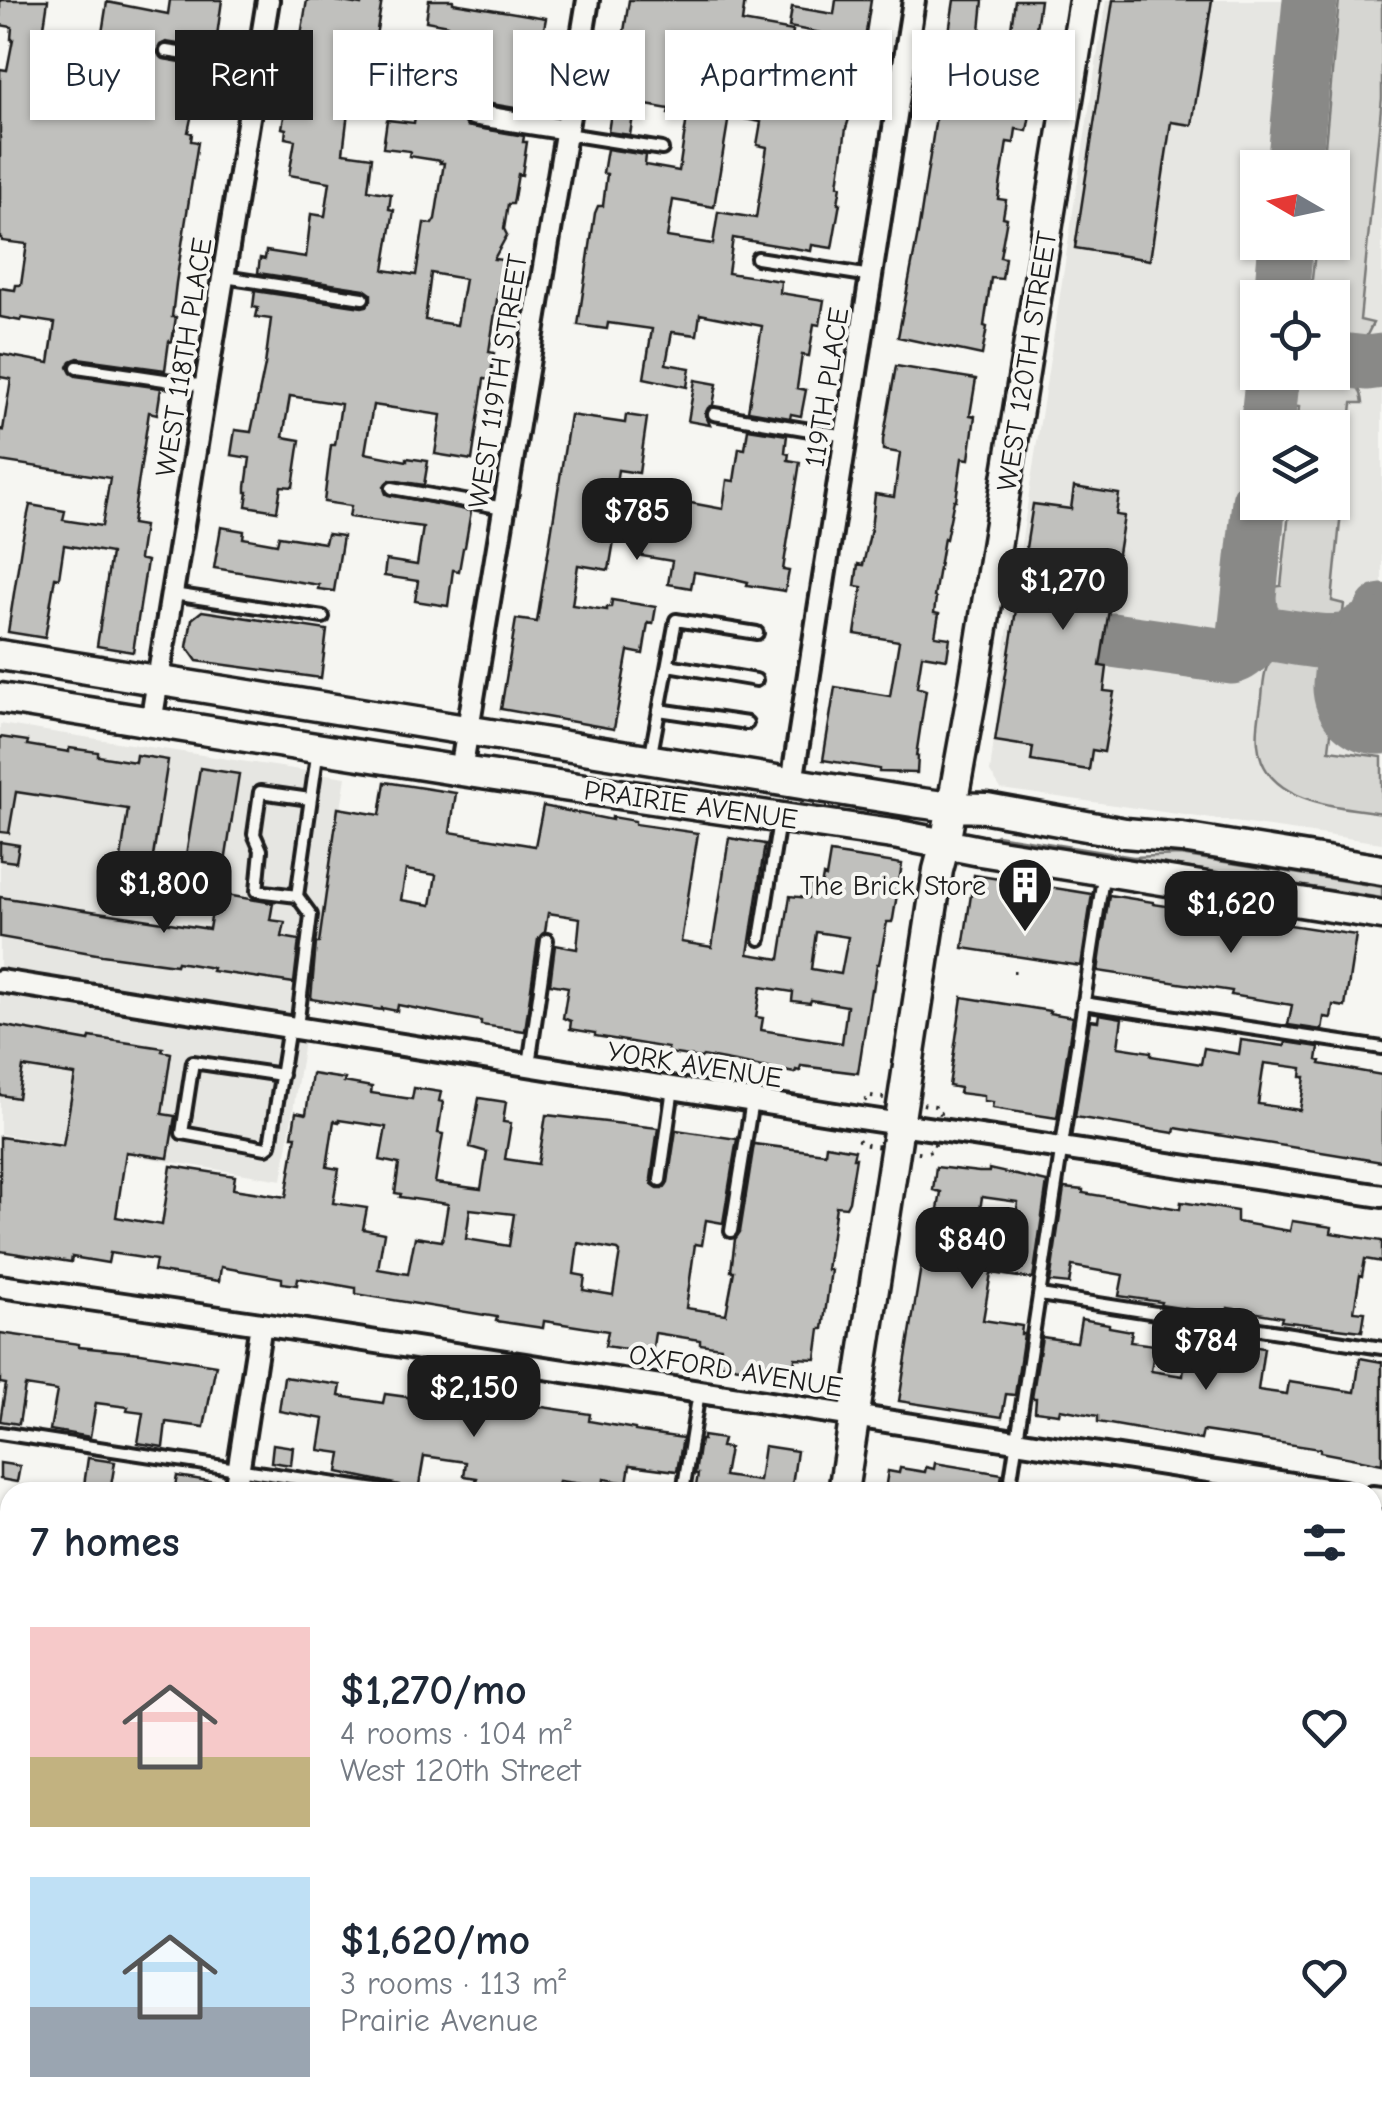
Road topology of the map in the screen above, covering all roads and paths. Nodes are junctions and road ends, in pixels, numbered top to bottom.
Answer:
1 (268, 0) edge
2 (588, 0) edge
3 (914, 0) edge
4 (1084, 0) edge
5 (263, 30) edge
6 (166, 50) dead end
7 (175, 51) edge
8 (493, 118) edge
9 (249, 120) edge
10 (567, 130) junction
11 (662, 150) dead end
12 (757, 258) dead end
13 (870, 276) junction
14 (224, 277) junction
15 (362, 298) dead end
16 (77, 366) dead end
17 (206, 386) junction
18 (714, 414) dead end
19 (846, 436) junction
20 (392, 488) dead end
21 (504, 508) junction
22 (173, 594) junction
23 (324, 617) dead end
24 (757, 633) dead end
25 (0, 655) edge
26 (668, 665) junction
27 (756, 680) dead end
28 (158, 681) junction
29 (0, 698) edge
30 (659, 710) junction
31 (152, 722) junction
32 (747, 723) dead end
33 (467, 730) junction
34 (318, 748) junction
35 (650, 760) junction
36 (460, 772) junction
37 (792, 783) junction
38 (310, 799) junction
39 (951, 807) junction
40 (780, 816) junction
41 (945, 844) junction
42 (1382, 870) edge
43 (1104, 871) junction
44 (297, 896) junction
45 (1382, 915) edge
46 (760, 938) dead end
47 (547, 940) dead end
48 (1014, 972) dead end
49 (1023, 972) dead end
50 (0, 981) edge
51 (1084, 1003) junction
52 (293, 1028) junction
53 (1382, 1048) edge
54 (529, 1066) junction
55 (282, 1075) junction
56 (674, 1088) junction
57 (752, 1101) junction
58 (899, 1124) junction
59 (1062, 1148) junction
60 (660, 1180) dead end
61 (1382, 1196) edge
62 (731, 1231) dead end
63 (0, 1286) edge
64 (1040, 1295) junction
65 (260, 1324) junction
66 (1382, 1348) edge
67 (698, 1392) junction
68 (855, 1416) junction
69 (0, 1433) edge
70 (1017, 1441) junction
71 (238, 1468) junction
72 (236, 1482) edge
73 (326, 1482) edge
74 (684, 1482) edge
75 (845, 1482) edge
76 (1011, 1482) edge
77 (1280, 1482) edge

1 - 5 street, WEST 118TH PLACE
2 - 10 street, WEST 119TH STREET
3 - 13 street, 119TH PLACE
4 - 39 main road, WEST 120TH STREET
6 - 7 lane
8 - 10 lane
9 - 14 street, WEST 118TH PLACE
10 - 11 lane
10 - 21 street, WEST 119TH STREET
12 - 13 lane
13 - 19 street, 119TH PLACE
14 - 15 lane
14 - 17 street, WEST 118TH PLACE
16 - 17 lane
17 - 22 street, WEST 118TH PLACE
18 - 19 lane
19 - 37 street, 119TH PLACE
20 - 21 lane
21 - 33 street, WEST 119TH STREET
22 - 23 lane
22 - 28 street, WEST 118TH PLACE
24 - 26 lane
25 - 28 main road, PRAIRIE AVENUE
26 - 27 lane
26 - 30 lane
28 - 31 street, WEST 118TH PLACE
28 - 33 main road, PRAIRIE AVENUE
29 - 31 main road, PRAIRIE AVENUE
30 - 32 lane
30 - 35 lane
31 - 34 main road, PRAIRIE AVENUE
33 - 35 main road, PRAIRIE AVENUE
33 - 36 street, WEST 119TH STREET
34 - 36 main road, PRAIRIE AVENUE
34 - 38 lane
35 - 37 main road, PRAIRIE AVENUE
36 - 40 main road, PRAIRIE AVENUE
37 - 39 main road, PRAIRIE AVENUE
38 - 44 lane
38 - 44 lane
39 - 41 main road, WEST 120TH STREET
39 - 42 main road, PRAIRIE AVENUE
40 - 41 main road, PRAIRIE AVENUE
40 - 46 lane
41 - 43 main road, PRAIRIE AVENUE
41 - 58 main road, WEST 120TH STREET
43 - 45 main road, PRAIRIE AVENUE
43 - 51 lane
44 - 52 lane
47 - 54 lane
48 - 49 path
50 - 52 street, YORK AVENUE
51 - 53 lane
51 - 59 lane
52 - 54 street, YORK AVENUE
52 - 55 lane
54 - 56 street, YORK AVENUE
55 - 55 lane
56 - 57 street, YORK AVENUE
56 - 60 lane
57 - 58 street, YORK AVENUE
57 - 62 lane
58 - 59 street, YORK AVENUE
58 - 68 main road, WEST 120TH STREET
59 - 61 street, YORK AVENUE
59 - 64 lane
63 - 65 street, OXFORD AVENUE
64 - 66 lane
64 - 70 lane
65 - 67 street, OXFORD AVENUE
65 - 71 street
67 - 68 street, OXFORD AVENUE
67 - 74 lane
68 - 70 street, OXFORD AVENUE
68 - 75 main road, WEST 120TH STREET
69 - 71 lane
70 - 76 lane
70 - 77 street, OXFORD AVENUE
71 - 72 street
71 - 73 lane

